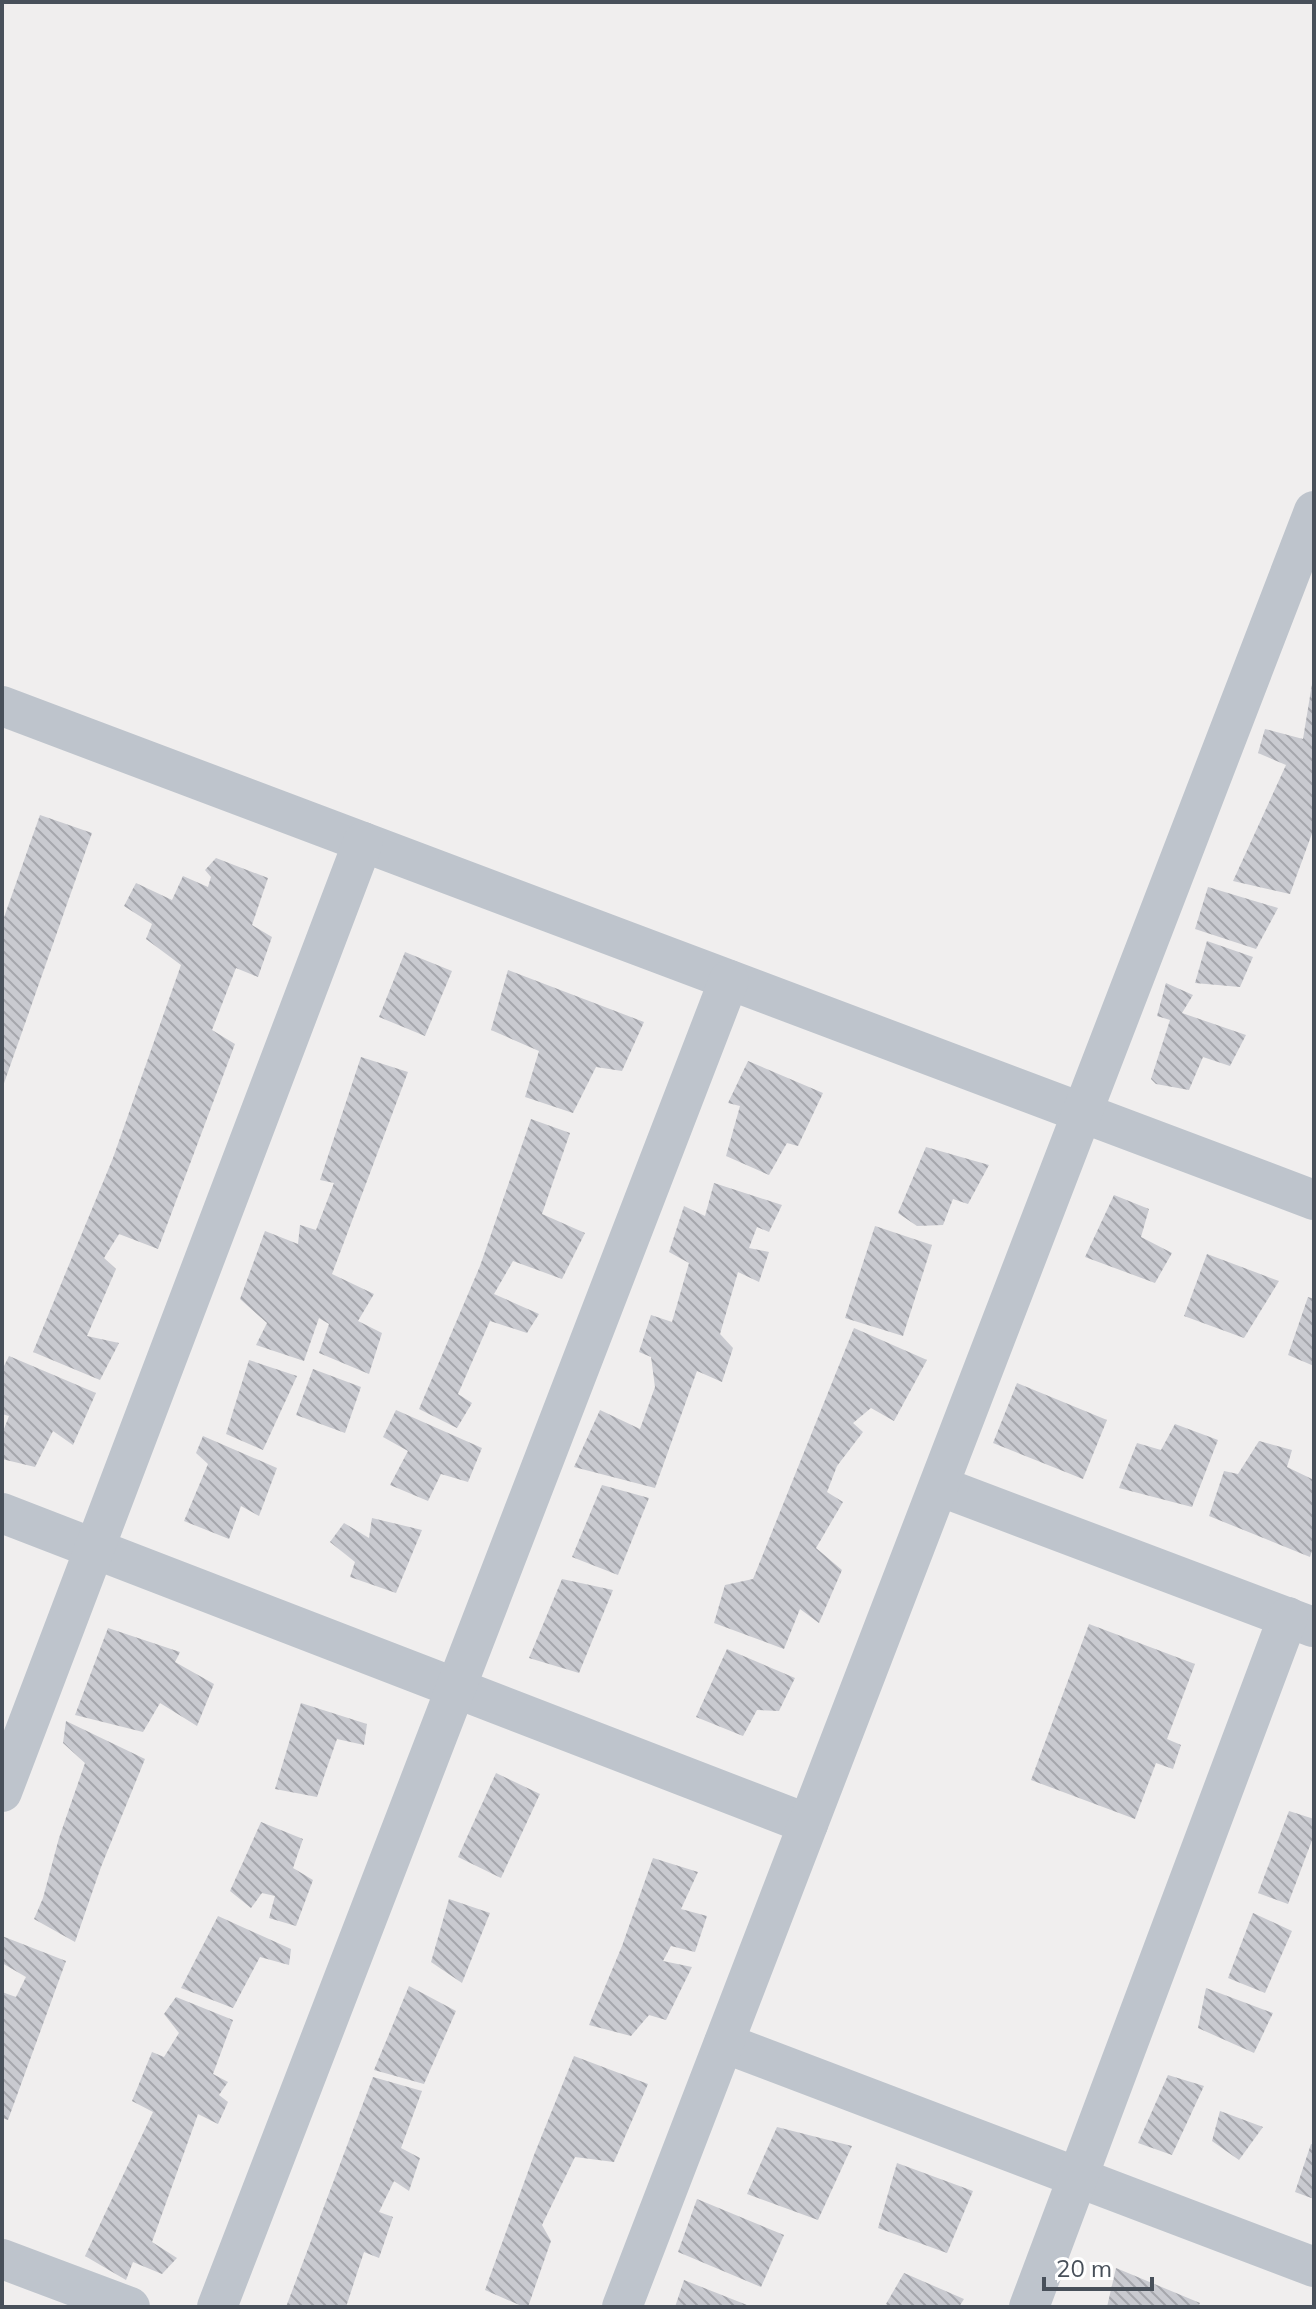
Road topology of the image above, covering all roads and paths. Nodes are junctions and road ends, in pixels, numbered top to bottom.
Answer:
1 (1314, 511) edge
2 (4, 714) edge
3 (363, 842) junction
4 (729, 980) junction
5 (1082, 1112) junction
6 (1314, 1200) edge
7 (939, 1486) junction
8 (2, 1513) edge
9 (94, 1549) junction
10 (1301, 1622) edge
11 (456, 1687) junction
12 (2, 1792) edge
13 (808, 1824) junction
14 (724, 2043) junction
15 (1078, 2177) junction
16 (2, 2259) edge
17 (1314, 2267) edge
18 (130, 2307) edge
19 (217, 2307) edge
20 (622, 2307) edge
21 (1029, 2307) edge

1 - 5 street
2 - 3 street
3 - 4 street
3 - 9 street
4 - 5 street
4 - 11 street
5 - 6 street
5 - 7 street
7 - 10 street
7 - 13 street
8 - 9 street
9 - 11 street
9 - 12 street
10 - 15 street
11 - 13 street
11 - 19 street
13 - 14 street
14 - 15 street
14 - 20 street
15 - 17 street
15 - 21 street
16 - 18 street

